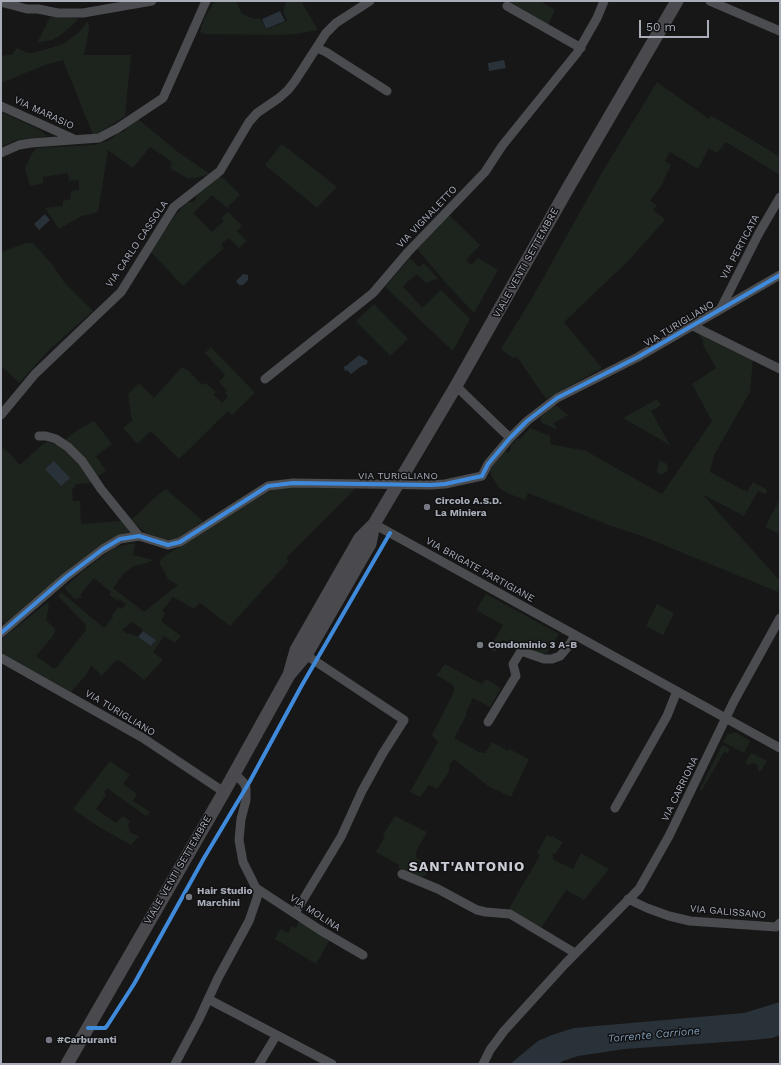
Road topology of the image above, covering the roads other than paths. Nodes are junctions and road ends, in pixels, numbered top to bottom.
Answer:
1 (152, 1) edge
2 (206, 1) edge
3 (370, 1) edge
4 (604, 1) edge
5 (677, 1) edge
6 (710, 1) edge
7 (1, 2) edge
8 (507, 6) dead end
9 (780, 31) edge
10 (317, 48) junction
11 (581, 48) junction
12 (387, 91) dead end
13 (1, 106) edge
14 (78, 141) junction
15 (1, 153) edge
16 (780, 197) edge
17 (780, 275) edge
18 (721, 308) junction
19 (693, 326) junction
20 (780, 369) edge
21 (265, 379) dead end
22 (456, 386) junction
23 (1, 415) edge
24 (39, 436) dead end
25 (510, 438) junction
26 (398, 484) junction
27 (374, 524) junction
28 (139, 536) junction
29 (780, 618) edge
30 (1, 633) edge
31 (575, 635) junction
32 (306, 655) junction
33 (1, 658) edge
34 (288, 675) junction
35 (678, 691) junction
36 (726, 718) junction
37 (488, 722) dead end
38 (780, 748) edge
39 (234, 773) junction
40 (224, 792) junction
41 (614, 808) dead end
42 (402, 874) dead end
43 (256, 888) junction
44 (628, 899) junction
45 (295, 912) junction
46 (780, 923) edge
47 (576, 953) junction
48 (363, 955) dead end
49 (208, 999) junction
50 (276, 1036) junction
51 (67, 1064) edge
52 (175, 1064) edge
53 (259, 1064) edge
54 (332, 1064) edge
55 (483, 1064) edge

1 - 7 street
2 - 14 street
3 - 10 street, VIA CARLO CASSOLA
4 - 11 street, VIA VIGNALETTO
5 - 22 main road, VIALE VENTI SETTEMBRE
6 - 9 street
8 - 11 street
10 - 12 street
10 - 23 street, VIA CARLO CASSOLA
11 - 21 street, VIA VIGNALETTO
13 - 14 street, VIA MARASIO
14 - 15 street
16 - 18 street, VIA PERTICATA
17 - 18 street, VIA TURIGLIANO
18 - 19 street, VIA TURIGLIANO
19 - 20 street, VIA TURIGLIANO
19 - 25 street, VIA TURIGLIANO
22 - 25 street
22 - 26 main road, VIALE VENTI SETTEMBRE
24 - 28 street
25 - 26 street, VIA TURIGLIANO
26 - 27 main road, VIALE VENTI SETTEMBRE
26 - 28 street, VIA TURIGLIANO
27 - 31 street, VIA BRIGATE PARTIGIANE
27 - 32 main road, VIALE VENTI SETTEMBRE
27 - 34 main road, VIALE VENTI SETTEMBRE
28 - 30 street, VIA TURIGLIANO
29 - 36 street, VIA CARRIONA
31 - 35 street, VIA BRIGATE PARTIGIANE
31 - 37 street
32 - 34 main road, VIALE VENTI SETTEMBRE
32 - 45 street
33 - 40 street, VIA TURIGLIANO
34 - 39 main road, VIALE VENTI SETTEMBRE
35 - 36 street, VIA BRIGATE PARTIGIANE
35 - 41 street
36 - 38 street, VIA BRIGATE PARTIGIANE
36 - 44 street, VIA CARRIONA
39 - 40 main road, VIALE VENTI SETTEMBRE
39 - 43 street
40 - 51 main road, VIALE VENTI SETTEMBRE
42 - 47 street
43 - 45 street, VIA MOLINA
43 - 49 street
44 - 46 street, VIA GALISSANO
44 - 47 street, VIA CARRIONA
45 - 48 street, VIA MOLINA
47 - 55 street, VIA CARRIONA
49 - 50 street
49 - 52 street
50 - 53 street
50 - 54 street

